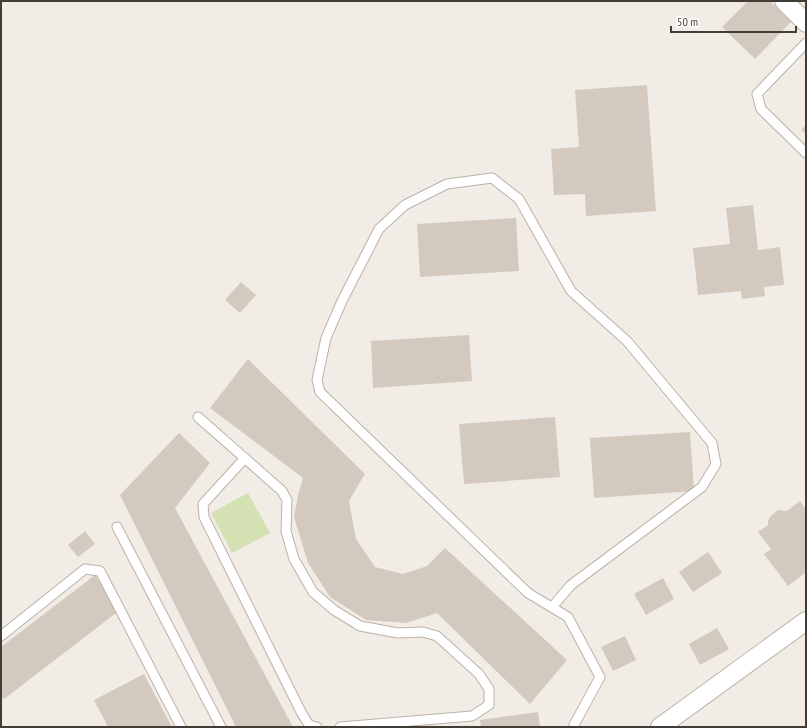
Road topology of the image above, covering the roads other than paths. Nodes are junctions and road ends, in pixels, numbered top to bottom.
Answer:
1 (784, 1) edge
2 (806, 22) edge
3 (806, 43) edge
4 (806, 152) edge
5 (198, 417) dead end
6 (244, 458) junction
7 (117, 527) dead end
8 (552, 607) junction
9 (806, 621) edge
10 (1, 636) edge
11 (450, 717) junction
12 (181, 727) edge
13 (220, 727) edge
14 (317, 727) edge
15 (340, 727) edge
16 (452, 727) edge
17 (574, 727) edge
18 (660, 727) edge

1 - 2 street
3 - 4 lane
5 - 6 lane
6 - 11 lane
6 - 14 lane
7 - 13 lane
8 - 8 lane
8 - 17 lane
9 - 18 street
10 - 12 lane
11 - 15 lane
11 - 16 lane

